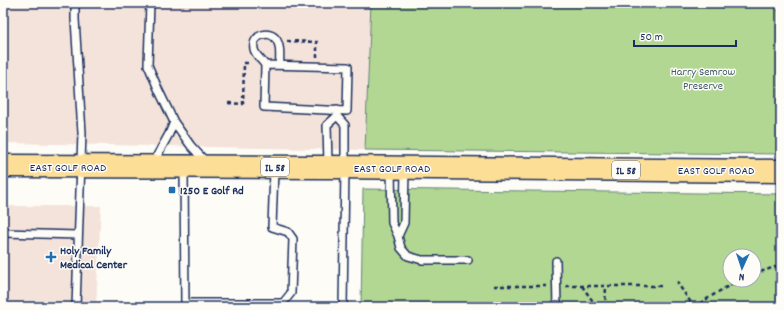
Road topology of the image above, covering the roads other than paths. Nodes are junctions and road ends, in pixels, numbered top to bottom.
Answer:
1 (75, 3) edge
2 (150, 3) edge
3 (265, 65) junction
4 (280, 65) junction
5 (337, 113) junction
6 (174, 122) junction
7 (3, 166) edge
8 (80, 167) junction
9 (151, 167) junction
10 (184, 167) junction
11 (211, 167) junction
12 (274, 167) junction
13 (337, 168) junction
14 (398, 168) junction
15 (781, 171) edge
16 (3, 233) edge
17 (78, 235) junction
18 (398, 236) junction
19 (468, 260) dead end
20 (556, 261) dead end
21 (185, 305) edge
22 (76, 307) edge
23 (343, 307) edge
24 (557, 307) edge

1 - 8 lane
2 - 6 lane
3 - 4 lane
3 - 4 lane
3 - 5 lane
4 - 5 lane
5 - 13 lane
5 - 13 lane
6 - 9 lane
6 - 11 lane
7 - 8 main road, EAST GOLF ROAD / IL 58
8 - 9 main road, EAST GOLF ROAD / IL 58
8 - 17 lane
9 - 10 main road, EAST GOLF ROAD / IL 58
10 - 11 main road, EAST GOLF ROAD / IL 58
10 - 21 lane
11 - 12 main road, EAST GOLF ROAD / IL 58
12 - 13 main road, EAST GOLF ROAD / IL 58
12 - 21 lane
13 - 14 main road, EAST GOLF ROAD / IL 58
13 - 23 lane
14 - 15 main road, EAST GOLF ROAD / IL 58
14 - 18 lane
14 - 18 lane
16 - 17 lane
17 - 22 lane
18 - 19 lane
20 - 24 lane

